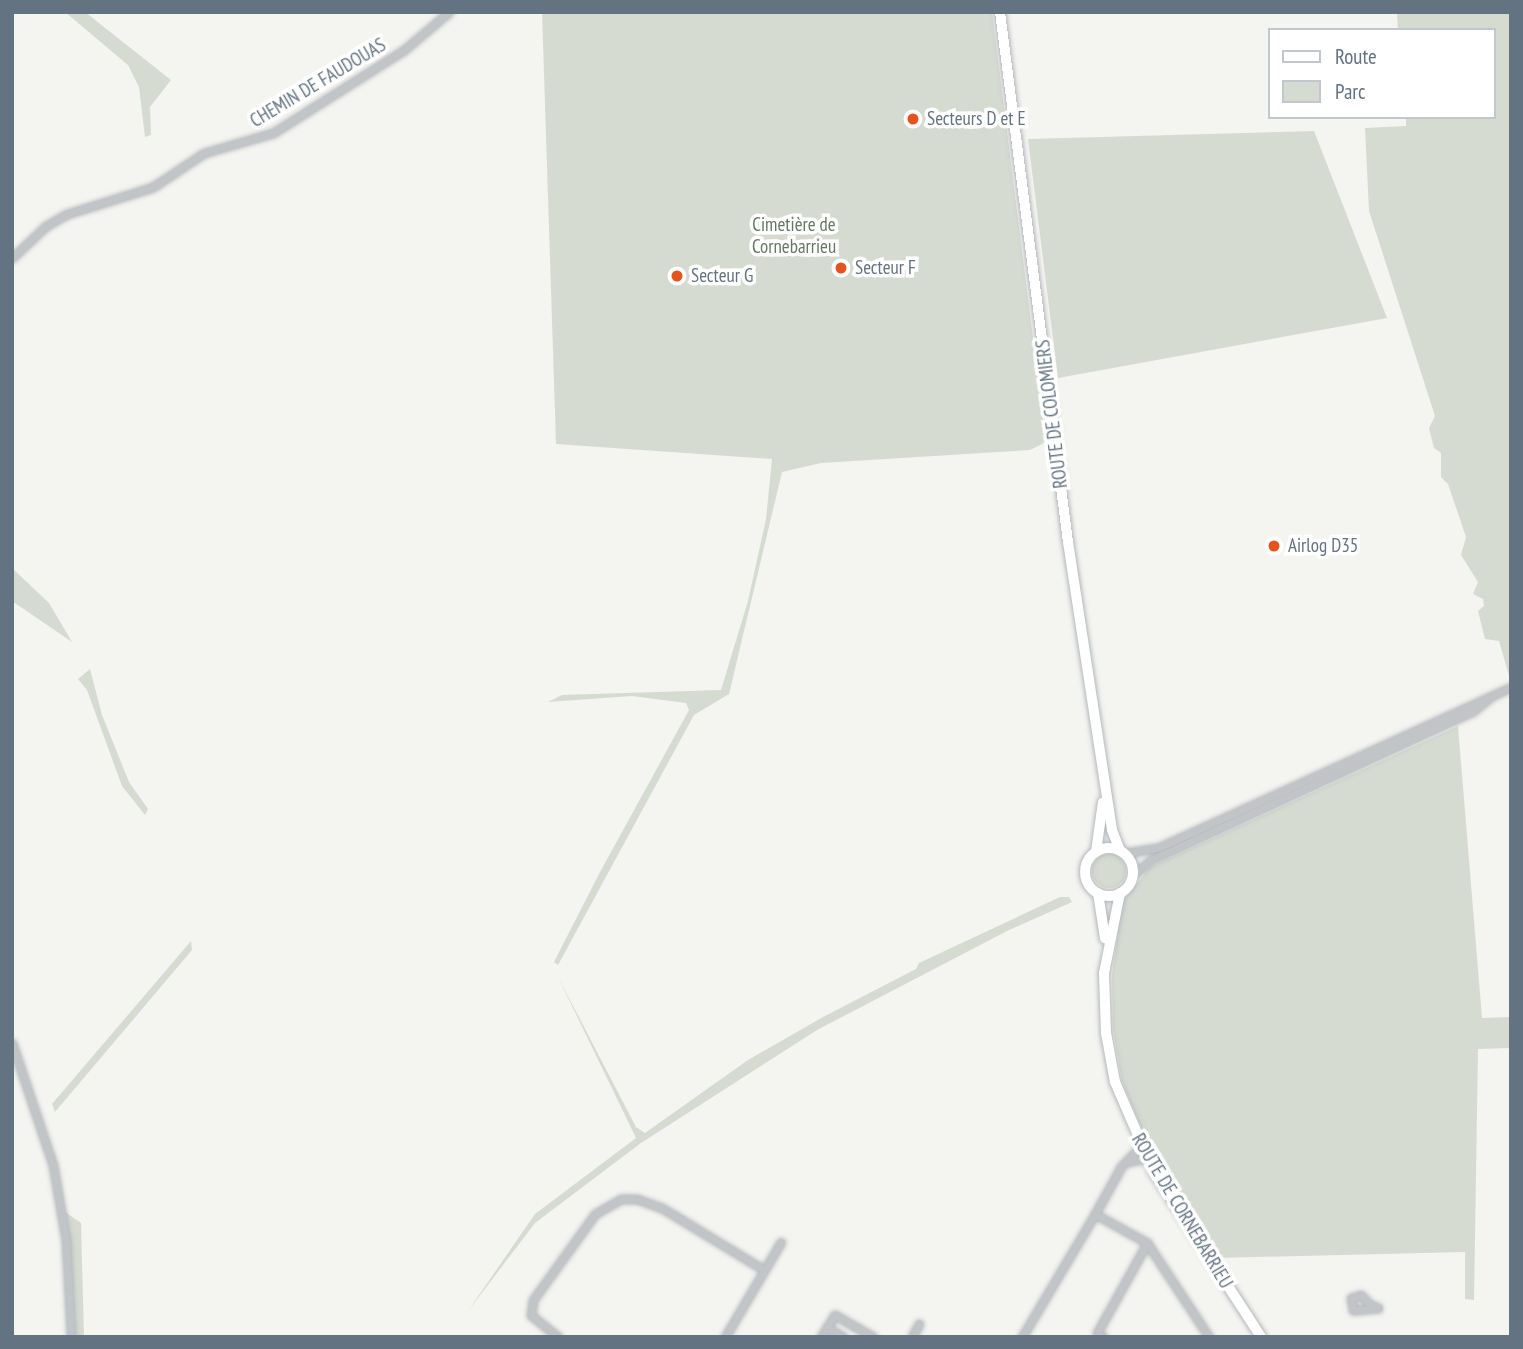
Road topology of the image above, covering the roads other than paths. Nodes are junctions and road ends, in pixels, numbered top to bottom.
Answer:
1 (449, 12) edge
2 (1000, 12) edge
3 (1007, 12) edge
4 (1009, 60) junction
5 (12, 258) edge
6 (1511, 687) edge
7 (1492, 696) junction
8 (1104, 768) junction
9 (1096, 852) junction
10 (1123, 852) junction
11 (1133, 876) junction
12 (1098, 893) junction
13 (1120, 893) junction
14 (1106, 956) junction
15 (12, 1043) edge
16 (1141, 1146) junction
17 (1147, 1158) junction
18 (1126, 1162) junction
19 (1095, 1214) junction
20 (781, 1241) dead end
21 (1147, 1244) junction
22 (764, 1270) junction
23 (919, 1324) dead end
24 (827, 1327) junction
25 (1024, 1336) edge
26 (71, 1337) edge
27 (558, 1337) edge
28 (725, 1337) edge
29 (821, 1337) edge
30 (843, 1337) edge
31 (873, 1337) edge
32 (912, 1337) edge
33 (1104, 1337) edge
34 (1209, 1337) edge
35 (1261, 1337) edge

1 - 5 street, CHEMIN DE FAUDOUAS
2 - 4 main road, ROUTE DE COLOMIERS
3 - 4 main road, ROUTE DE COLOMIERS
4 - 8 main road, ROUTE DE COLOMIERS
6 - 7 street
7 - 10 street
7 - 11 street
8 - 9 main road, ROUTE DE COLOMIERS
8 - 10 main road, ROUTE DE COLOMIERS
9 - 10 main road
9 - 12 main road
10 - 11 main road
11 - 13 main road
12 - 13 main road
12 - 14 main road, ROUTE DE CORNEBARRIEU
13 - 14 main road, ROUTE DE CORNEBARRIEU
14 - 16 main road, ROUTE DE CORNEBARRIEU
15 - 26 street
16 - 17 main road, ROUTE DE CORNEBARRIEU
16 - 18 street
17 - 18 street
17 - 35 main road, ROUTE DE CORNEBARRIEU
18 - 19 street
19 - 21 street
19 - 25 street
20 - 22 street
21 - 33 street
21 - 34 street
22 - 27 street
22 - 28 street
23 - 32 street
24 - 29 street
24 - 30 street
24 - 31 street

